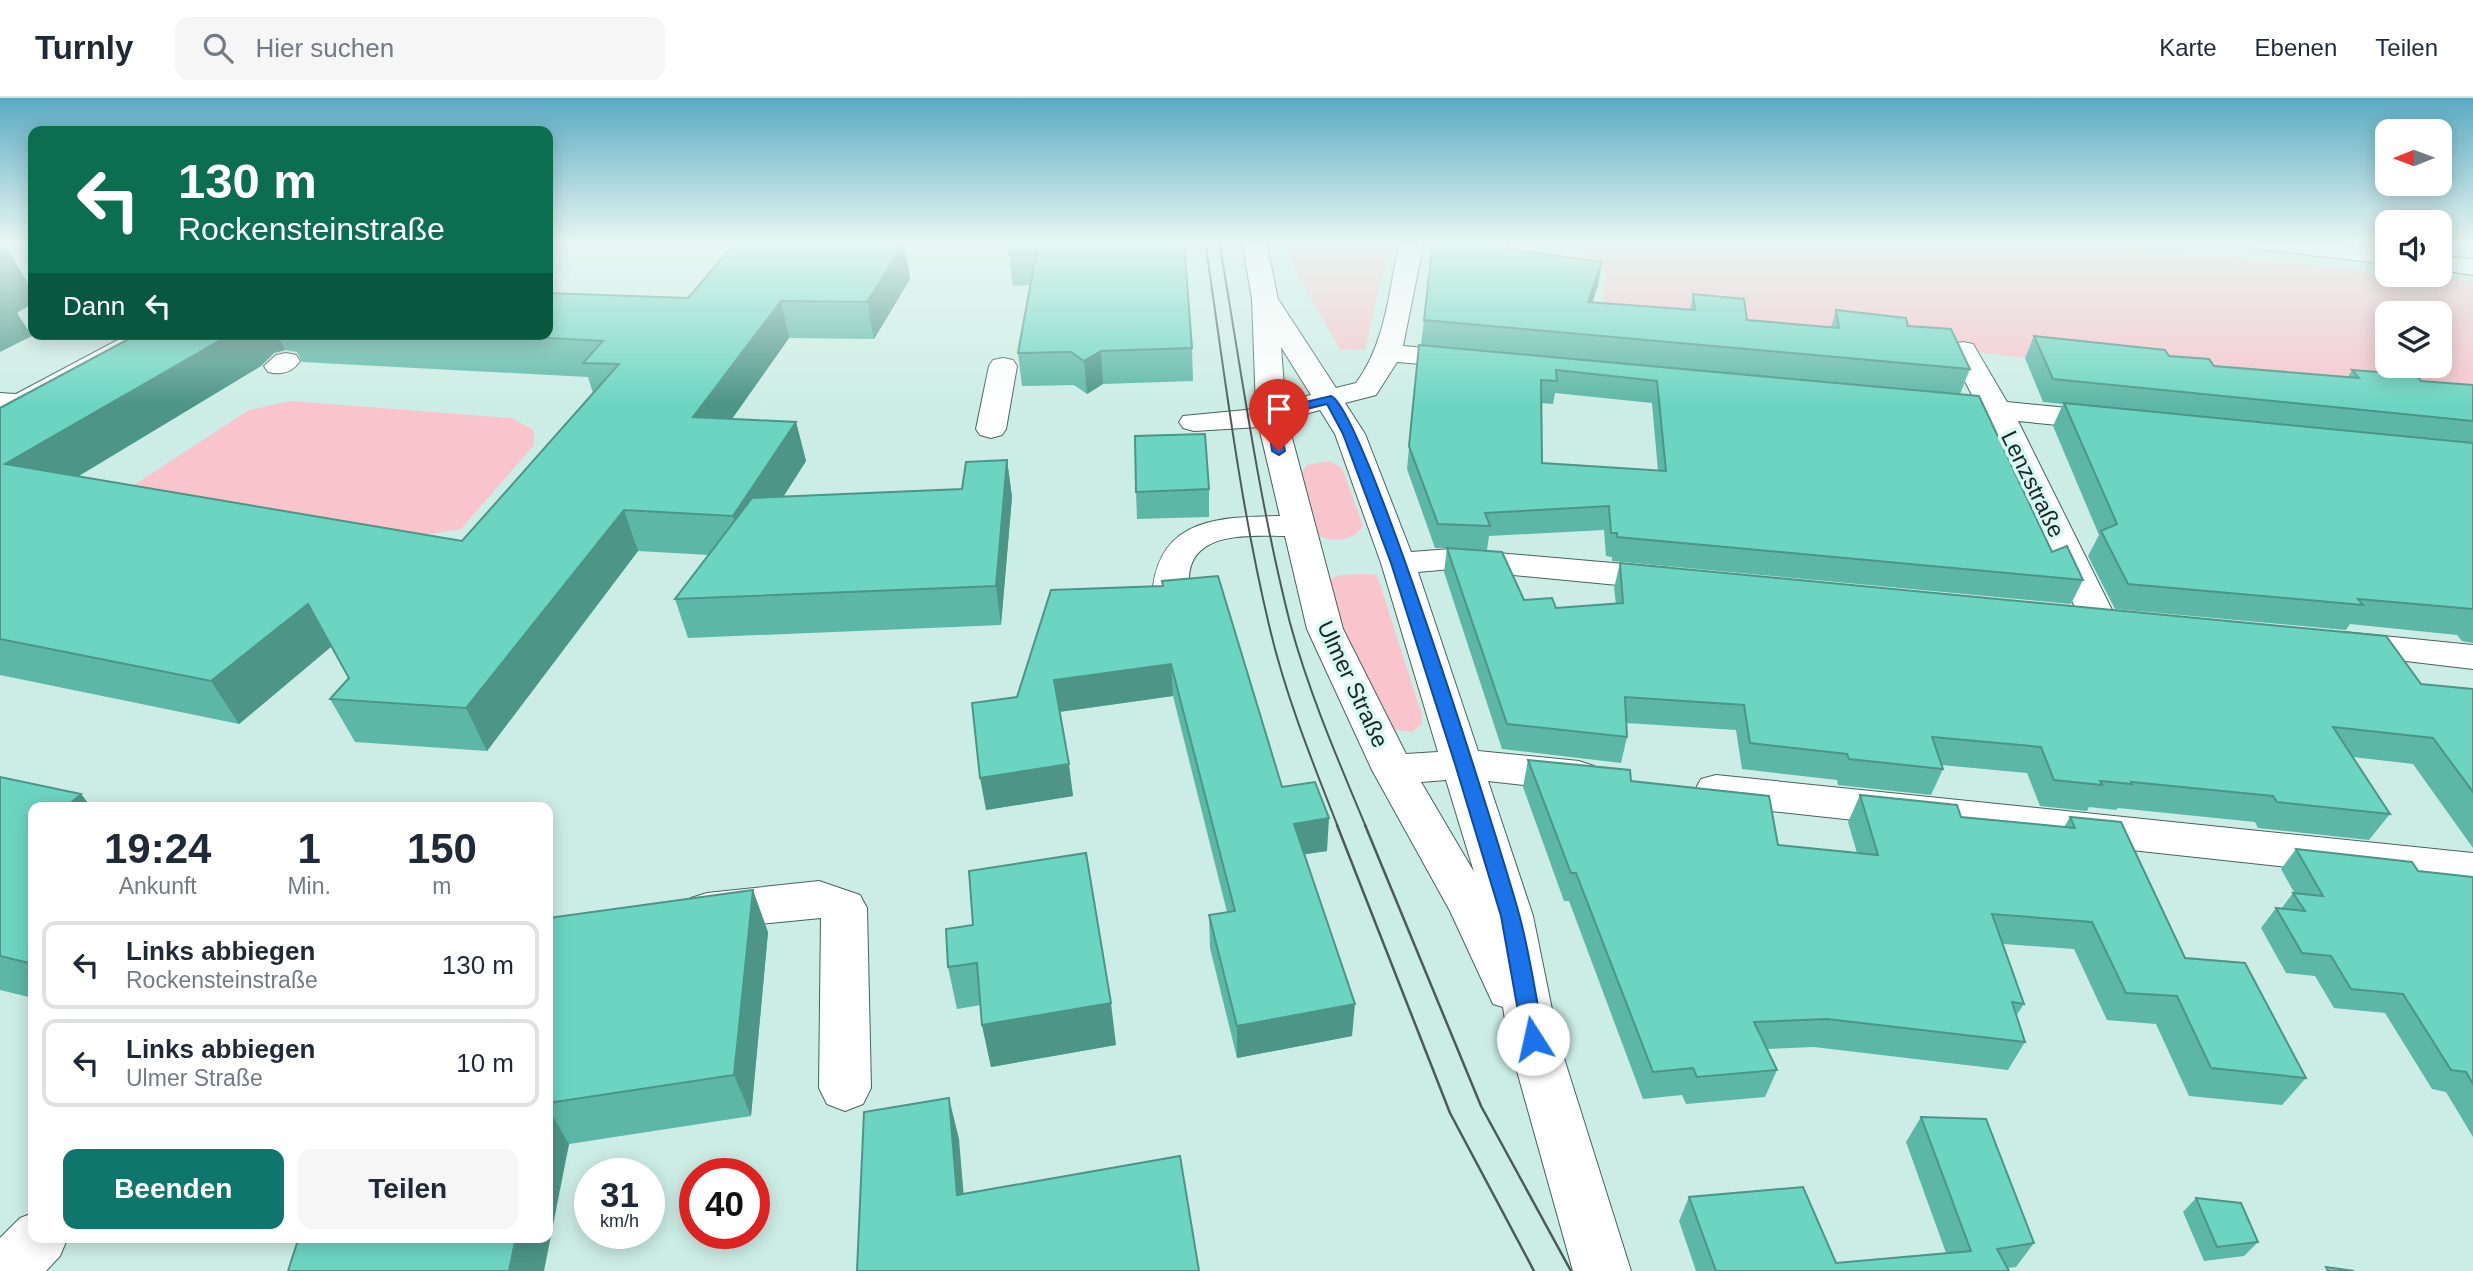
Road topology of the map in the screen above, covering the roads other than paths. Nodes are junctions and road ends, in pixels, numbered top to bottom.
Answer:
1 (1264, 296) edge
2 (1400, 296) edge
3 (1265, 299) junction
4 (139, 340) edge
5 (1963, 350) edge
6 (1387, 353) junction
7 (1498, 362) edge
8 (1003, 366) dead end
9 (1331, 400) junction
10 (1901, 400) edge
11 (0, 402) edge
12 (1998, 410) junction
13 (1272, 414) junction
14 (1194, 422) dead end
15 (2135, 424) edge
16 (991, 429) dead end
17 (1299, 525) junction
18 (1398, 563) junction
19 (1700, 582) edge
20 (1171, 587) edge
21 (2059, 617) edge
22 (2308, 641) edge
23 (2473, 657) edge
24 (1464, 764) junction
25 (1393, 770) junction
26 (1624, 781) edge
27 (1676, 786) edge
28 (2473, 870) edge
29 (670, 915) edge
30 (1533, 1039) junction
31 (845, 1088) dead end
32 (34, 1243) edge
33 (7, 1271) edge
34 (1602, 1271) edge

1 - 3 main road, Ulmer Straße
2 - 6 main road
3 - 9 main road, Ulmer Straße
3 - 13 main road, Ulmer Straße
4 - 11 main road
5 - 12 main road, Lenzstraße
6 - 7 main road
6 - 9 main road
8 - 16 main road
9 - 13 main road
9 - 18 main road, Ulmer Straße
10 - 12 main road
12 - 15 main road
12 - 21 main road, Lenzstraße
13 - 14 main road
13 - 17 main road, Ulmer Straße
17 - 20 main road
17 - 25 main road, Ulmer Straße
18 - 19 main road
18 - 24 main road, Ulmer Straße
22 - 23 main road
24 - 25 main road
24 - 26 main road
24 - 30 main road, Ulmer Straße
25 - 30 main road, Ulmer Straße
27 - 28 main road
29 - 31 main road
30 - 34 main road, Ulmer Straße
32 - 33 main road

